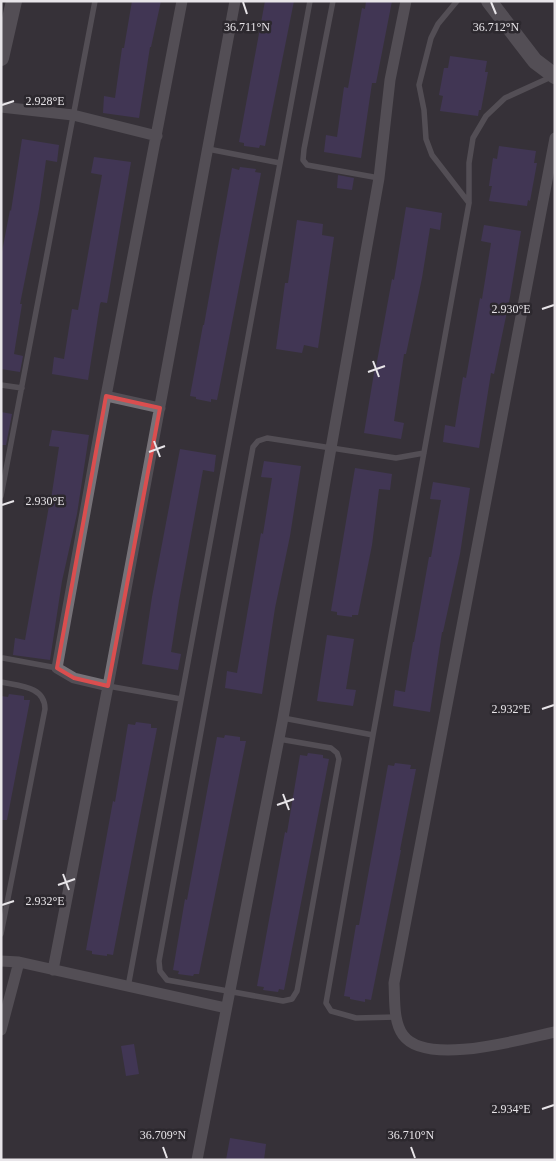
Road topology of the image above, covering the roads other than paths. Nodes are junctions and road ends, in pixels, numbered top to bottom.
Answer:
1 (14, 1) edge
2 (95, 1) edge
3 (182, 1) edge
4 (236, 1) edge
5 (310, 1) edge
6 (333, 1) edge
7 (406, 1) edge
8 (457, 1) edge
9 (489, 1) edge
10 (1, 58) edge
11 (554, 76) edge
12 (1, 106) edge
13 (73, 116) junction
14 (156, 136) junction
15 (555, 138) edge
16 (208, 149) junction
17 (280, 163) junction
18 (378, 178) junction
19 (469, 203) junction
20 (1, 385) edge
21 (22, 388) junction
22 (106, 396) junction
23 (160, 408) junction
24 (331, 448) junction
25 (424, 453) junction
26 (1, 496) edge
27 (3, 658) dead end
28 (57, 668) junction
29 (1, 682) edge
30 (108, 686) junction
31 (180, 699) junction
32 (283, 718) junction
33 (373, 735) junction
34 (279, 738) junction
35 (1, 934) edge
36 (1, 961) edge
37 (19, 962) junction
38 (53, 970) junction
39 (128, 987) junction
40 (230, 991) junction
41 (226, 1008) junction
42 (396, 1017) junction
43 (2, 1026) edge
44 (555, 1032) edge
45 (197, 1160) edge

1 - 10 street
2 - 13 lane
3 - 14 street
4 - 16 street
5 - 17 lane
6 - 18 lane
7 - 18 street
8 - 19 lane
9 - 11 street
11 - 19 lane
12 - 13 street
13 - 14 street
13 - 21 lane
14 - 22 street
15 - 42 street
16 - 17 lane
16 - 23 street
17 - 31 lane
18 - 24 street
19 - 25 lane
20 - 21 lane
21 - 26 lane
22 - 23 street
22 - 28 street
23 - 30 street
24 - 25 lane
24 - 32 street
24 - 40 lane
25 - 33 lane
27 - 28 lane
28 - 30 street
29 - 35 lane
30 - 31 lane
30 - 38 street
31 - 39 lane
32 - 33 lane
32 - 34 street
33 - 42 lane
34 - 40 street
34 - 40 lane
36 - 37 street
37 - 38 street
37 - 43 street
38 - 39 street
39 - 41 street
40 - 41 street
41 - 45 street
42 - 44 street

